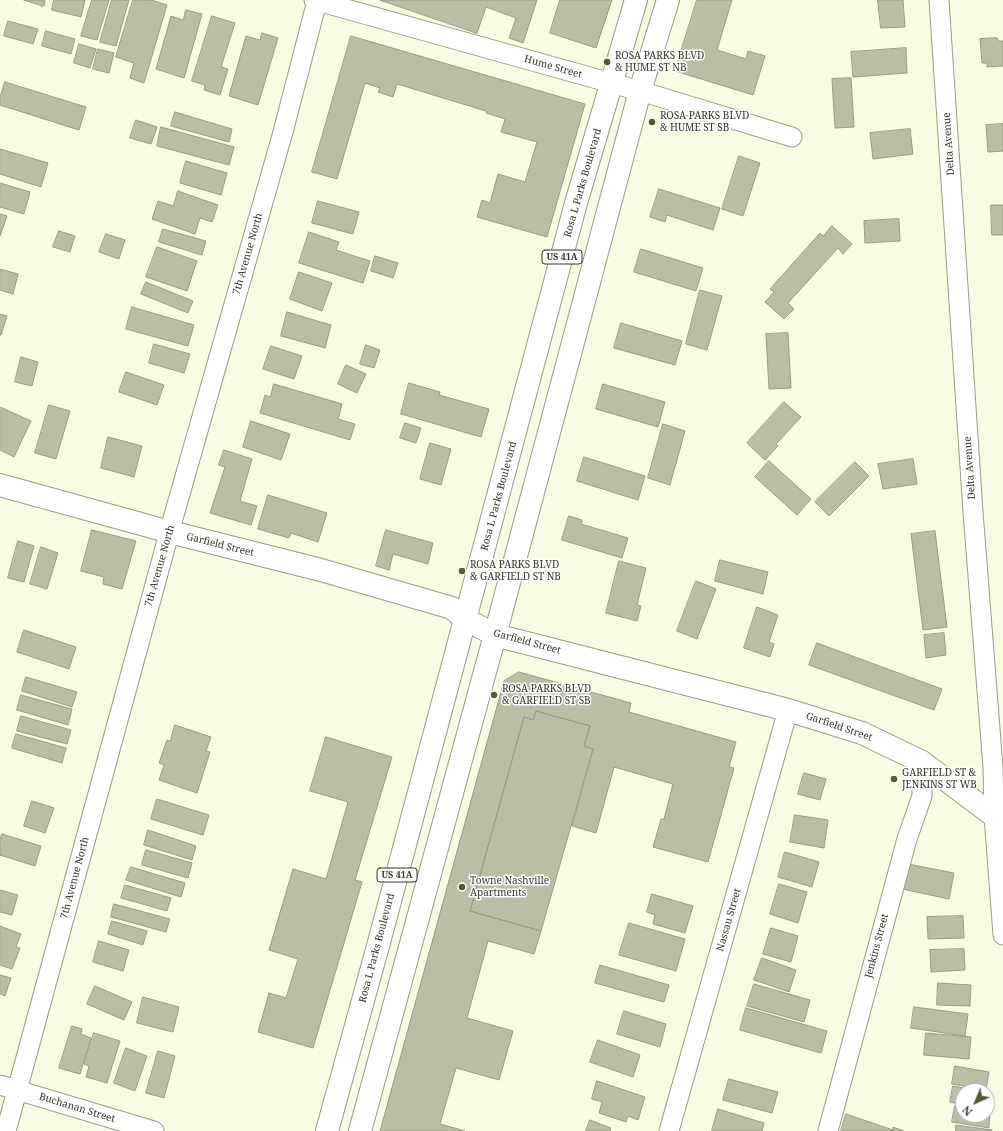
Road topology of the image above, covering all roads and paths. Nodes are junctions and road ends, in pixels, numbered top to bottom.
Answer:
1 (315, 0) edge
2 (636, 0) edge
3 (668, 0) edge
4 (939, 0) edge
5 (611, 83) junction
6 (640, 91) junction
7 (792, 137) dead end
8 (0, 485) edge
9 (170, 532) junction
10 (465, 618) junction
11 (495, 635) junction
12 (995, 682) edge
13 (788, 710) junction
14 (922, 762) junction
15 (998, 767) edge
16 (998, 821) edge
17 (1003, 935) edge
18 (8, 1087) edge
19 (6, 1131) edge
20 (154, 1131) edge
21 (327, 1131) edge
22 (360, 1131) edge
23 (670, 1131) edge
24 (828, 1131) edge

1 - 5 street, Hume Street
1 - 9 street, 7th Avenue North
2 - 5 main road, Rosa L Parks Boulevard / US 41A
3 - 6 main road, US 41A
4 - 12 street, Delta Avenue
5 - 6 street, Hume Street
5 - 10 main road, Rosa L Parks Boulevard / US 41A
6 - 7 street, Hume Street
6 - 11 main road, US 41A
8 - 9 main road, Garfield Street
9 - 10 main road, Garfield Street
9 - 18 street, 7th Avenue North
10 - 11 main road, Garfield Street
10 - 21 main road, Rosa L Parks Boulevard / US 41A
11 - 13 main road, Garfield Street
11 - 22 main road, US 41A
12 - 15 street, Delta Avenue
13 - 14 main road, Garfield Street
13 - 23 street, Nassau Street
14 - 16 main road, Garfield Street
14 - 24 street, Jenkins Street
15 - 16 street, Delta Avenue
16 - 17 street, Delta Avenue
18 - 19 street, 7th Avenue North
18 - 20 street, Buchanan Street

